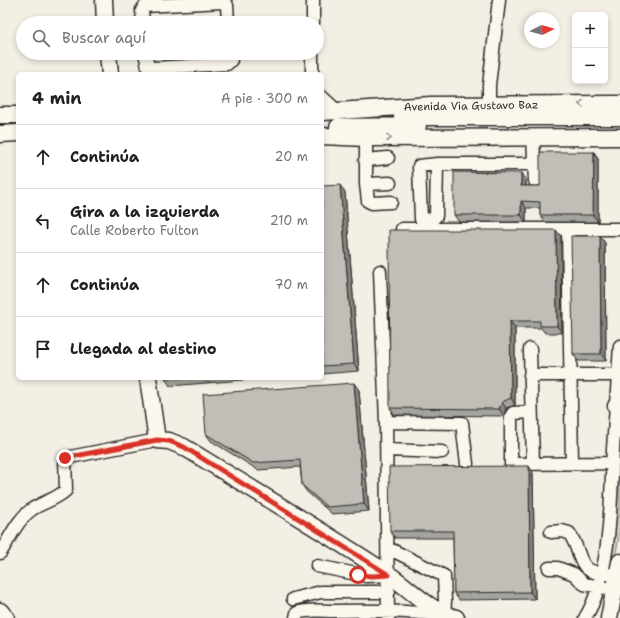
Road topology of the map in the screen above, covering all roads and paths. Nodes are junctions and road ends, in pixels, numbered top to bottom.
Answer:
1 (313, 0) edge
2 (499, 0) edge
3 (182, 2) edge
4 (143, 16) edge
5 (227, 16) edge
6 (313, 16) edge
7 (109, 60) edge
8 (146, 60) edge
9 (231, 60) edge
10 (312, 60) edge
11 (193, 70) edge
12 (110, 72) edge
13 (312, 72) edge
14 (620, 104) edge
15 (489, 105) junction
16 (0, 115) edge
17 (16, 115) edge
18 (620, 117) edge
19 (325, 121) edge
20 (620, 125) edge
21 (16, 133) edge
22 (0, 134) edge
23 (533, 136) junction
24 (620, 137) edge
25 (366, 138) junction
26 (388, 158) dead end
27 (365, 160) junction
28 (437, 164) dead end
29 (534, 164) junction
30 (535, 181) dead end
31 (390, 183) dead end
32 (366, 184) junction
33 (391, 202) dead end
34 (402, 229) edge
35 (620, 229) edge
36 (568, 230) junction
37 (380, 271) dead end
38 (620, 346) edge
39 (530, 349) dead end
40 (530, 375) junction
41 (570, 375) junction
42 (618, 375) junction
43 (148, 380) edge
44 (618, 405) edge
45 (531, 412) junction
46 (386, 422) junction
47 (157, 440) junction
48 (387, 450) junction
49 (442, 452) dead end
50 (572, 463) junction
51 (613, 463) junction
52 (467, 464) dead end
53 (533, 464) junction
54 (551, 532) dead end
55 (388, 548) junction
56 (0, 553) edge
57 (317, 566) dead end
58 (549, 568) dead end
59 (602, 574) junction
60 (389, 575) junction
61 (619, 577) edge
62 (599, 588) junction
63 (389, 592) junction
64 (293, 599) dead end
65 (0, 611) edge
66 (388, 614) edge
67 (450, 616) edge
68 (6, 618) edge
69 (296, 618) edge
70 (585, 618) edge
71 (609, 618) edge

1 - 6 street
2 - 15 street
3 - 4 street
3 - 5 street
7 - 12 main road
8 - 11 street
9 - 11 street
10 - 13 street
14 -> 15 main road, Avenida Via Gustavo Baz
15 - 19 main road, Avenida Via Gustavo Baz
16 - 17 main road
18 - 19 main road, Avenida Via Gustavo Baz
19 - 20 main road, Avenida Via Gustavo Baz
19 - 25 main road
21 - 22 main road
23 - 24 main road
25 -> 23 main road
23 - 29 street
25 - 27 street
26 - 27 street
27 - 32 street
28 - 29 street
29 - 30 street
31 - 32 street
32 - 33 street
34 - 36 street
35 - 36 street
36 - 41 street
37 - 46 street
38 - 42 street
39 - 40 street
40 - 41 street
40 - 45 street
41 - 42 street
41 - 50 street
42 - 44 street
43 - 47 main road
44 - 51 street
45 - 53 street
45 - 53 street
46 - 48 street
46 - 52 street
47 - 56 street
47 - 60 main road
48 - 49 street
48 - 55 street
50 - 51 street
50 - 53 street
51 - 59 street
54 - 59 street
55 - 60 street
55 - 67 street
57 - 60 street
58 - 62 street
59 - 61 street
59 - 62 street
60 - 63 street
60 - 67 main road
61 - 62 street
61 - 71 main road
62 - 70 street
63 - 64 street
63 - 66 street
65 - 68 main road
66 - 67 street
66 - 69 street

